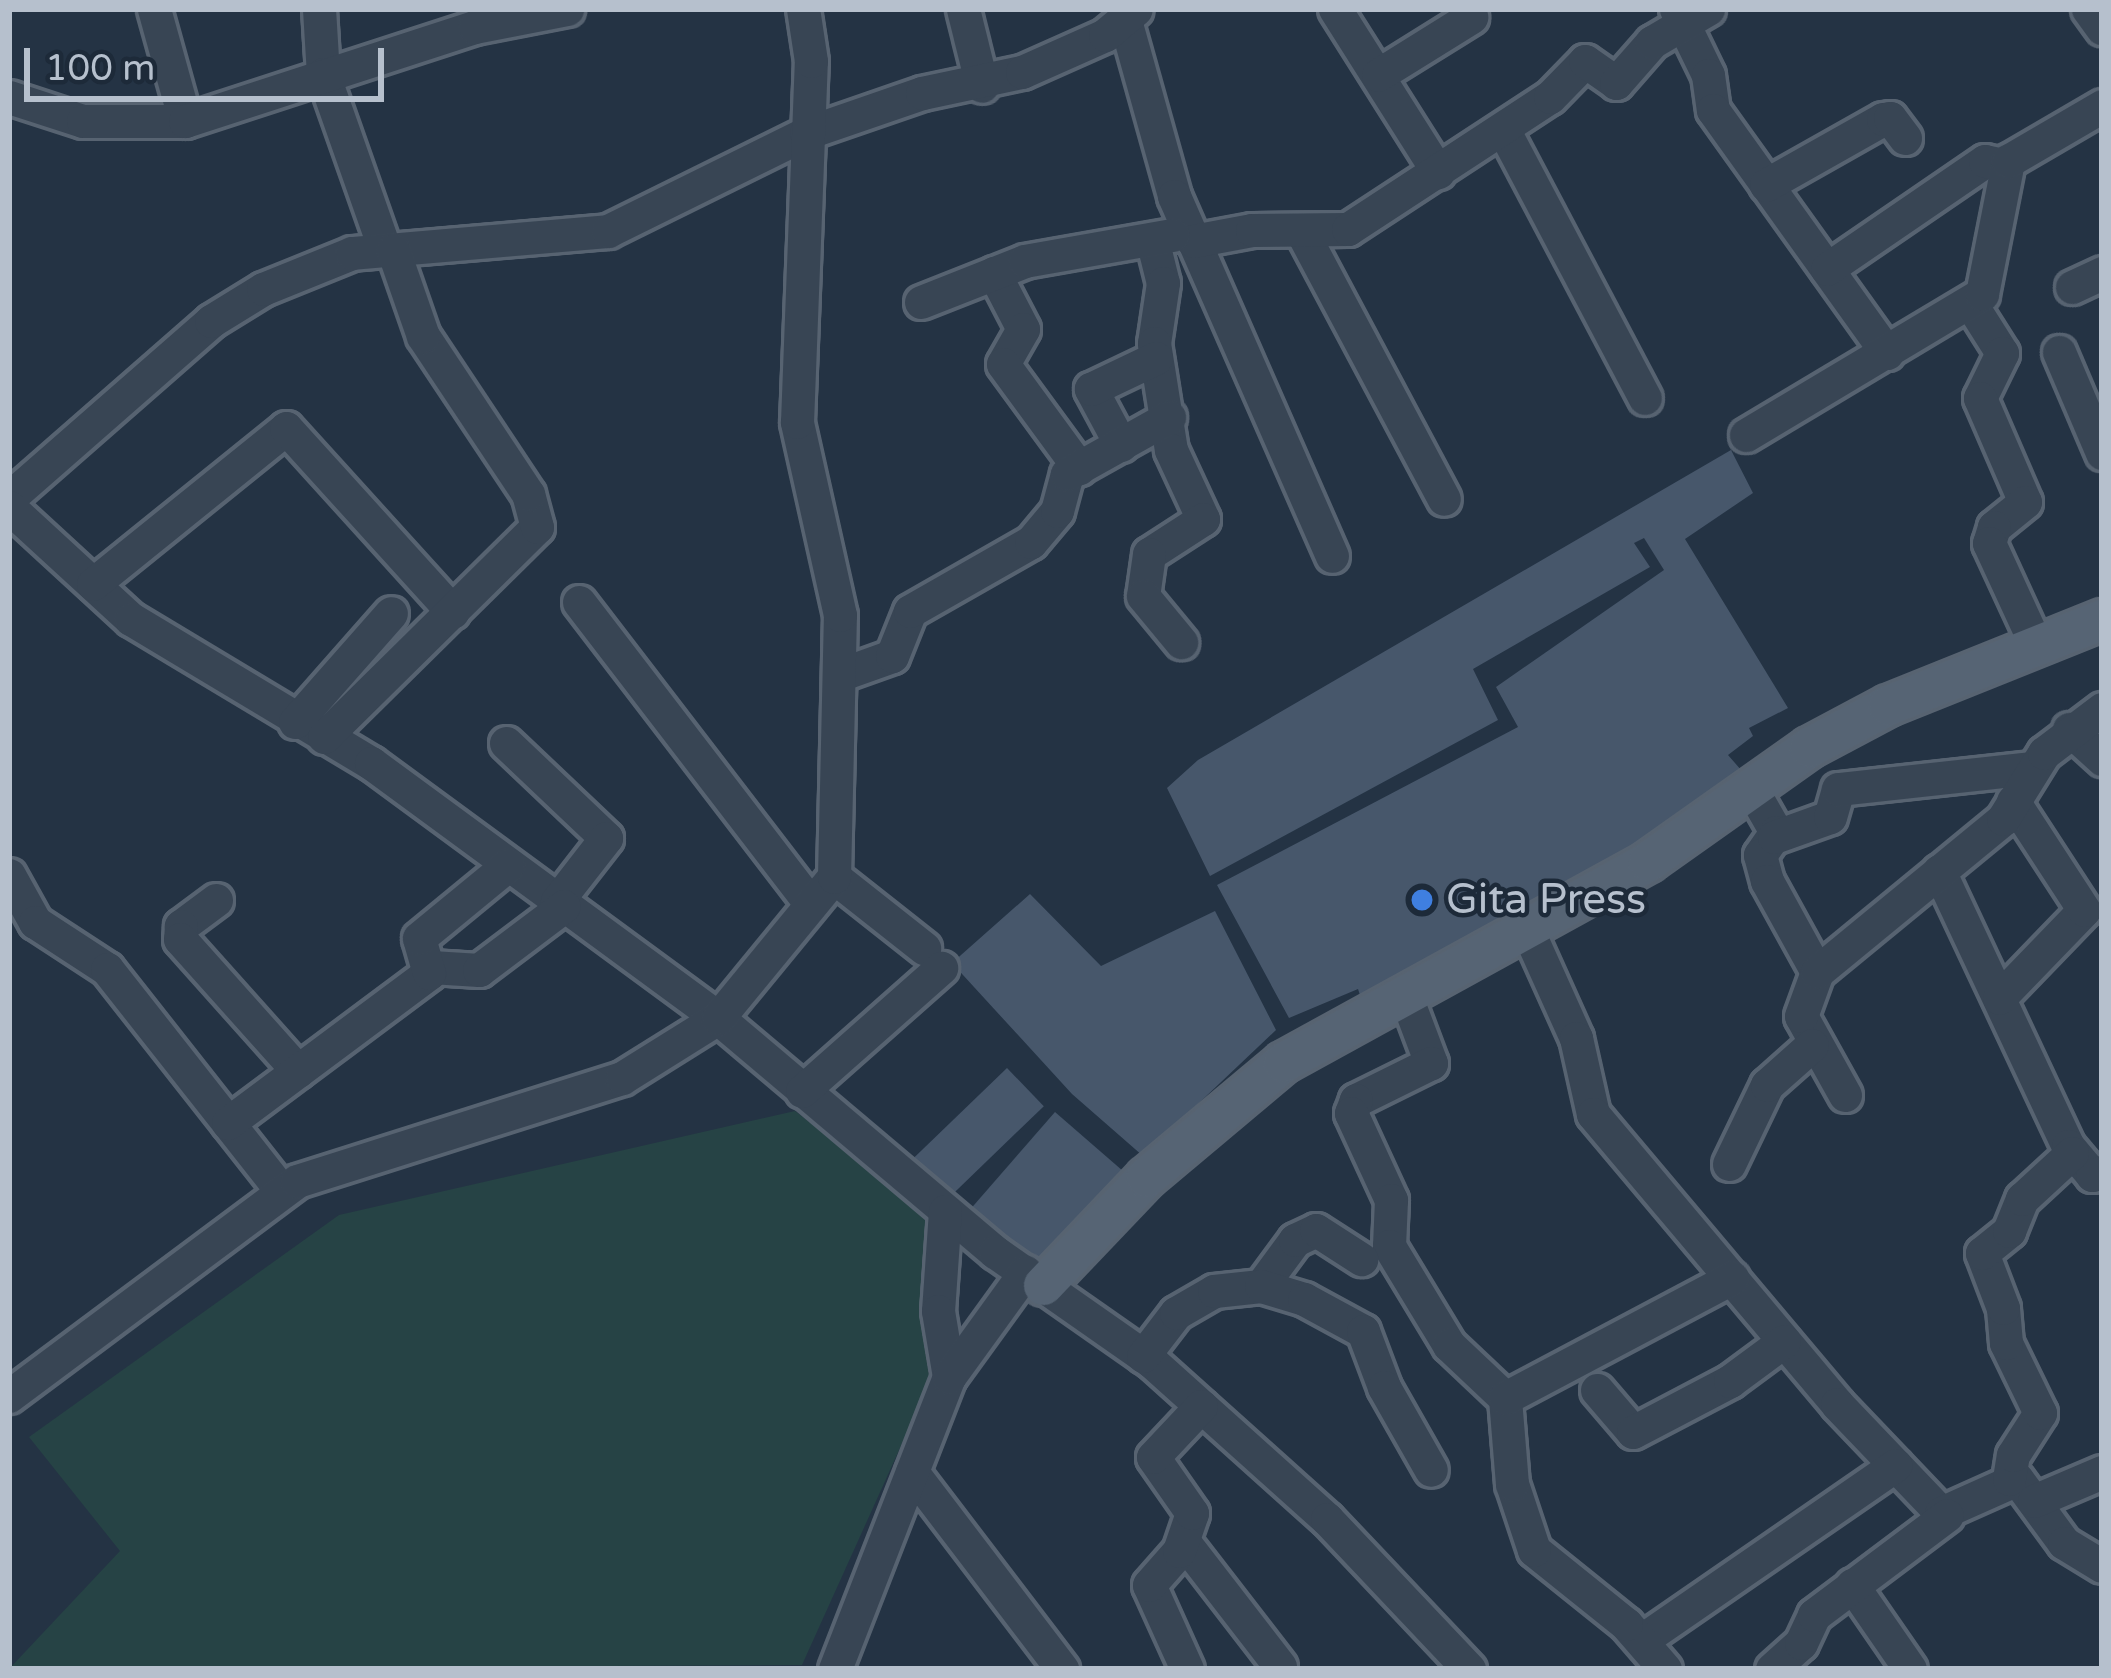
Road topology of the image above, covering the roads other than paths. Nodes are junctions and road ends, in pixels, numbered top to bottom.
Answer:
1 (154, 9) edge
2 (320, 9) edge
3 (567, 9) edge
4 (803, 9) edge
5 (963, 9) edge
6 (1336, 9) edge
7 (2088, 9) edge
8 (1689, 14) edge
9 (1131, 15) edge
10 (1472, 16) dead end
11 (2102, 28) edge
12 (323, 74) junction
13 (1378, 75) junction
14 (982, 86) junction
15 (9, 97) edge
16 (2102, 106) edge
17 (185, 121) junction
18 (1503, 130) junction
19 (806, 133) junction
20 (1905, 138) dead end
21 (2006, 166) junction
22 (1438, 172) junction
23 (1766, 185) junction
24 (1302, 232) junction
25 (1190, 237) junction
26 (1152, 239) junction
27 (389, 250) junction
28 (1827, 269) junction
29 (994, 273) junction
30 (921, 302) dead end
31 (1971, 304) junction
32 (1887, 352) junction
33 (2059, 352) dead end
34 (1156, 358) junction
35 (1645, 398) dead end
36 (1169, 417) junction
37 (1746, 434) dead end
38 (1121, 446) junction
39 (2102, 453) edge
40 (1079, 467) junction
41 (9, 498) edge
42 (1444, 499) dead end
43 (9, 507) edge
44 (1332, 556) dead end
45 (93, 584) junction
46 (579, 602) dead end
47 (452, 613) junction
48 (391, 614) dead end
49 (2102, 619) edge
50 (1181, 642) dead end
51 (2035, 643) junction
52 (839, 675) junction
53 (2102, 709) edge
54 (310, 729) junction
55 (2069, 729) junction
56 (506, 743) dead end
57 (2102, 760) edge
58 (2038, 761) junction
59 (1752, 790) junction
60 (2013, 801) junction
61 (1774, 837) junction
62 (508, 865) junction
63 (1939, 871) junction
64 (9, 875) edge
65 (834, 877) junction
66 (216, 900) dead end
67 (560, 904) junction
68 (812, 904) junction
69 (22, 923) edge
70 (1527, 929) junction
71 (431, 968) junction
72 (1817, 972) junction
73 (1405, 994) junction
74 (1999, 998) junction
75 (718, 1018) junction
76 (1812, 1045) junction
77 (298, 1071) junction
78 (802, 1091) junction
79 (1845, 1095) dead end
80 (228, 1123) junction
81 (2072, 1153) junction
82 (1730, 1164) dead end
83 (2102, 1172) edge
84 (282, 1191) junction
85 (945, 1211) junction
86 (1361, 1259) dead end
87 (1732, 1278) junction
88 (1034, 1279) junction
89 (1262, 1286) junction
90 (1784, 1340) junction
91 (1143, 1356) junction
92 (949, 1377) junction
93 (1597, 1390) dead end
94 (9, 1396) edge
95 (1505, 1398) junction
96 (1201, 1406) junction
97 (1896, 1465) junction
98 (1431, 1470) dead end
99 (912, 1472) junction
100 (2102, 1472) edge
101 (2022, 1490) junction
102 (1947, 1515) junction
103 (1184, 1542) junction
104 (2102, 1567) edge
105 (1852, 1585) junction
106 (1642, 1640) junction
107 (1280, 1666) dead end
108 (835, 1669) edge
109 (1062, 1669) edge
110 (1187, 1669) edge
111 (1469, 1669) edge
112 (1665, 1669) edge
113 (1772, 1669) edge
114 (1910, 1669) edge

1 - 17 street
2 - 12 street
3 - 12 street
4 - 19 street
5 - 14 street
6 - 13 street
7 - 11 street
8 - 18 street
8 - 23 street
9 - 14 street
9 - 25 street
10 - 13 street
12 - 17 street
12 - 27 street
13 - 22 street
14 - 19 street
15 - 17 street
16 - 21 street
18 - 22 street
18 - 35 street
19 - 27 street
19 - 52 street
20 - 23 street
21 - 28 street
21 - 31 street
22 - 24 street
23 - 28 street
24 - 25 street
24 - 42 street
25 - 26 street
25 - 44 street
26 - 29 street
26 - 34 street
27 - 41 street
27 - 47 street
28 - 32 street
29 - 30 street
29 - 40 street
31 - 32 street
31 - 51 street
32 - 37 street
33 - 39 street
34 - 36 street
34 - 38 street
36 - 38 street
36 - 50 street
38 - 40 street
40 - 52 street
43 - 45 street
45 - 47 street
45 - 54 street
46 - 68 street
47 - 54 street
48 - 54 street
49 - 51 main road
51 - 59 main road
52 - 65 street
53 - 55 street
54 - 62 street
55 - 57 street
55 - 58 street
56 - 67 street
58 - 60 street
58 - 61 street
59 - 61 street
59 - 70 main road
60 - 63 street
60 - 74 street
61 - 72 street
62 - 67 street
62 - 71 street
63 - 72 street
63 - 74 street
64 - 69 street
65 - 68 street
65 - 78 street
66 - 77 street
67 - 71 street
67 - 75 street
68 - 75 street
69 - 80 street
70 - 73 main road
70 - 87 street
71 - 77 street
72 - 76 street
73 - 88 main road
73 - 95 street
74 - 81 street
75 - 78 street
75 - 84 street
76 - 79 street
76 - 82 street
77 - 80 street
78 - 85 street
80 - 84 street
81 - 83 street
81 - 101 street
84 - 94 street
85 - 88 street
85 - 92 street
86 - 89 street
87 - 90 street
87 - 95 street
88 - 91 street
88 - 92 street
89 - 91 street
89 - 98 street
90 - 93 street
90 - 97 street
91 - 96 street
92 - 99 street
95 - 106 street
96 - 103 street
96 - 111 street
97 - 102 street
97 - 106 street
99 - 108 street
99 - 109 street
100 - 101 street
101 - 102 street
101 - 104 street
102 - 105 street
103 - 107 street
103 - 110 street
105 - 113 street
105 - 114 street
106 - 112 street

